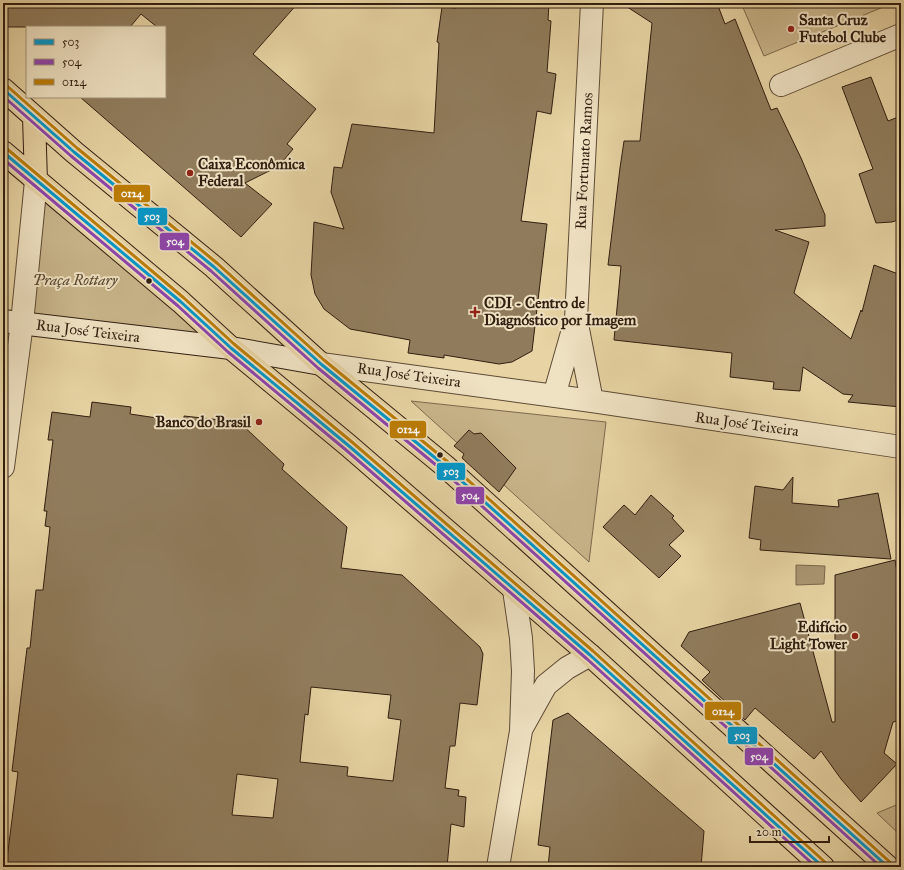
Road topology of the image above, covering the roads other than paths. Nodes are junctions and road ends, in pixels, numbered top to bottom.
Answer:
1 (592, 3) edge
2 (901, 35) edge
3 (781, 85) dead end
4 (3, 89) edge
5 (34, 118) junction
6 (3, 152) edge
7 (36, 181) junction
8 (576, 319) junction
9 (12, 322) edge
10 (231, 348) junction
11 (321, 364) junction
12 (554, 396) junction
13 (592, 401) junction
14 (901, 447) edge
15 (3, 467) edge
16 (514, 590) junction
17 (590, 655) junction
18 (521, 731) junction
19 (498, 867) edge
20 (823, 867) edge
21 (888, 867) edge

1 - 8 street, Rua Fortunato Ramos
2 - 3 street
4 - 5 main road
5 - 7 main road
5 - 11 main road
6 - 7 main road
7 - 9 street
7 - 10 main road
8 - 12 street, Rua Fortunato Ramos
8 - 13 street, Rua Fortunato Ramos
9 - 10 street, Rua José Teixeira
9 - 15 street
10 - 11 street, Rua José Teixeira
10 - 16 main road
11 - 12 street, Rua José Teixeira
11 - 21 main road
12 - 13 street
13 - 14 street, Rua José Teixeira
16 - 17 main road
16 - 18 street
17 - 18 street
17 - 20 main road
18 - 19 street

